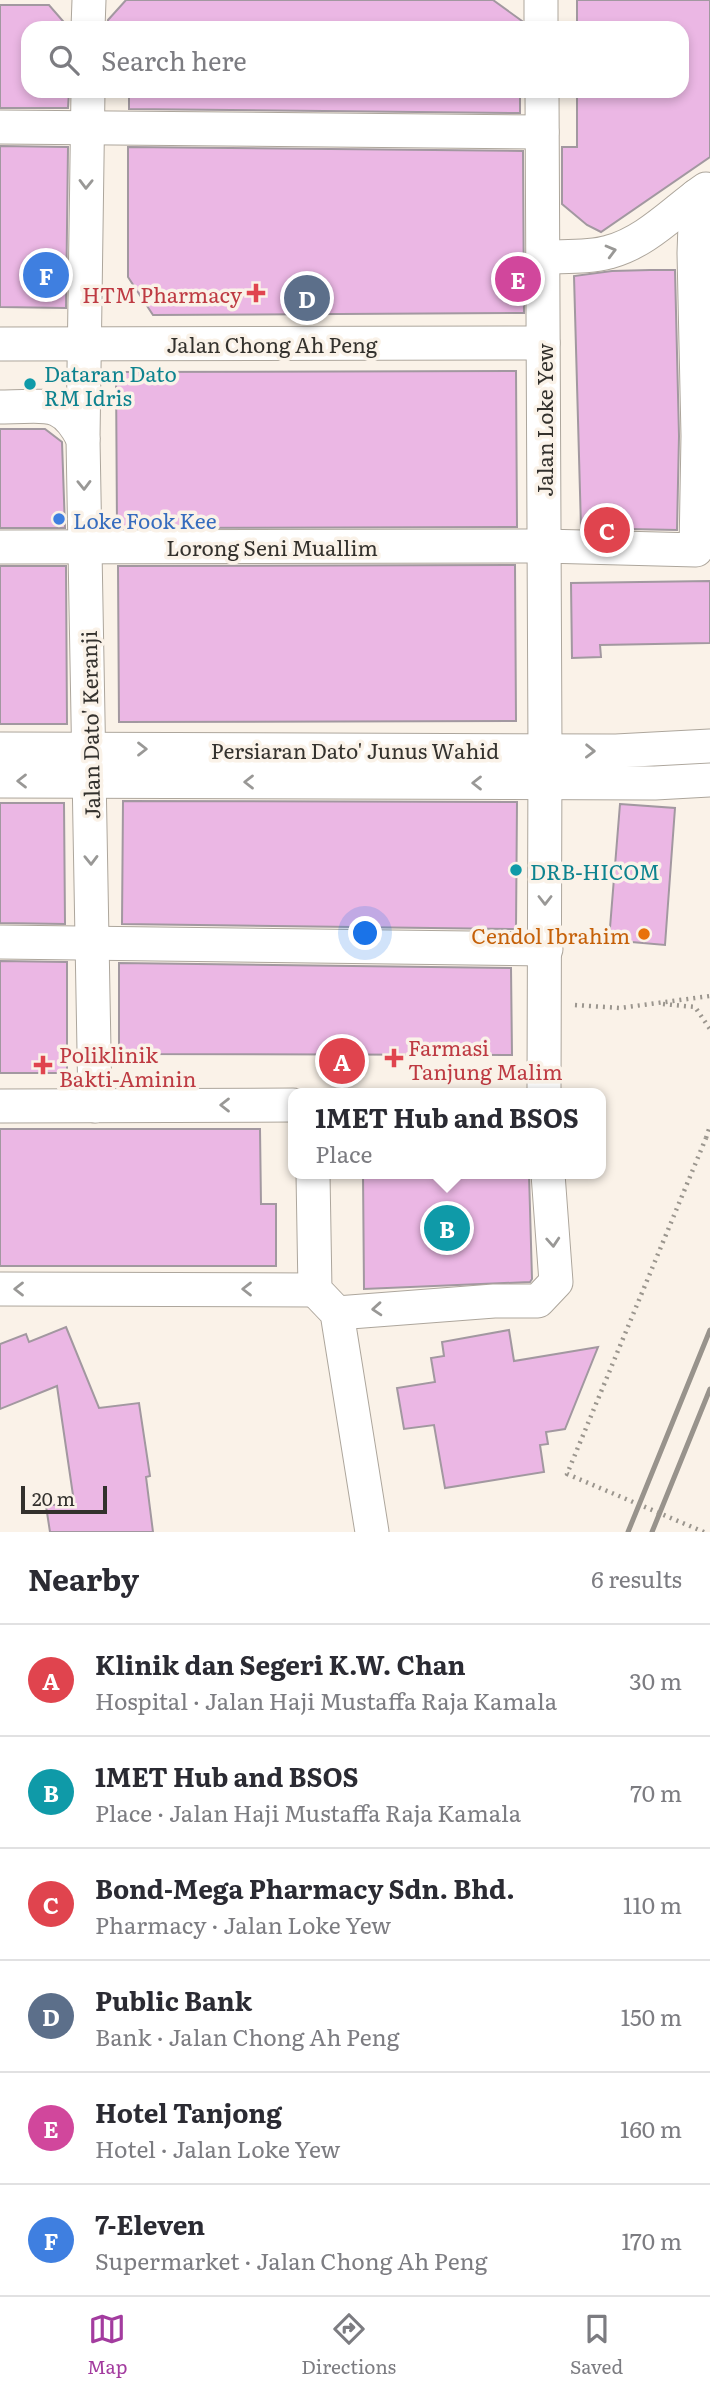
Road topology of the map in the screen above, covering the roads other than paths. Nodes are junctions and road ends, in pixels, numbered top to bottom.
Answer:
1 (89, 0) edge
2 (541, 0) edge
3 (88, 21) edge
4 (541, 21) edge
5 (88, 98) edge
6 (542, 98) edge
7 (0, 127) edge
8 (87, 129) junction
9 (542, 132) junction
10 (703, 191) edge
11 (543, 257) junction
12 (543, 343) junction
13 (0, 344) edge
14 (83, 344) junction
15 (0, 407) edge
16 (704, 436) edge
17 (83, 439) junction
18 (86, 546) junction
19 (544, 546) junction
20 (0, 547) edge
21 (710, 746) edge
22 (89, 748) junction
23 (0, 749) edge
24 (545, 750) junction
25 (710, 780) edge
26 (0, 781) edge
27 (90, 782) junction
28 (545, 783) junction
29 (0, 942) edge
30 (92, 942) junction
31 (546, 949) junction
32 (544, 1088) edge
33 (288, 1105) edge
34 (0, 1106) edge
35 (95, 1106) junction
36 (314, 1179) edge
37 (548, 1179) edge
38 (0, 1289) edge
39 (326, 1301) junction
40 (372, 1532) edge

1 - 3 street
2 - 4 street
5 - 8 street, Jalan Dato' Keranji
6 - 9 street, Jalan Loke Yew
7 - 8 street
8 - 9 street
8 -> 14 street, Jalan Dato' Keranji
9 - 11 street, Jalan Loke Yew
11 -> 10 street
10 - 16 street
11 - 12 street, Jalan Loke Yew
12 - 14 street, Jalan Chong Ah Peng
12 - 19 street, Jalan Loke Yew
13 - 14 street, Jalan Chong Ah Peng
14 - 17 street, Jalan Dato' Keranji
15 - 17 street
16 - 19 street, Lorong Seni Muallim
17 -> 18 street, Jalan Dato' Keranji
18 - 19 street, Lorong Seni Muallim
18 - 20 street, Lorong Seni Muallim
18 - 22 street, Jalan Dato' Keranji
19 - 24 street, Jalan Loke Yew
24 -> 21 street, Persiaran Dato' Junus Wahid
22 - 23 street, Persiaran Dato' Junus Wahid
22 -> 24 street, Persiaran Dato' Junus Wahid
22 - 27 street, Jalan Dato' Keranji
24 - 28 street, Jalan Loke Yew
25 - 28 street, Persiaran Dato' Junus Wahid
27 -> 26 street, Persiaran Dato' Junus Wahid
28 -> 27 street, Persiaran Dato' Junus Wahid
27 -> 30 street, Jalan Dato' Keranji
28 -> 31 street, Jalan Loke Yew
29 - 30 street
30 - 31 street
30 - 35 street, Jalan Dato' Keranji
31 - 32 street, Jalan Loke Yew
33 -> 35 street
34 - 35 street
36 - 39 street
37 -> 39 street
39 -> 38 street
39 - 40 street

